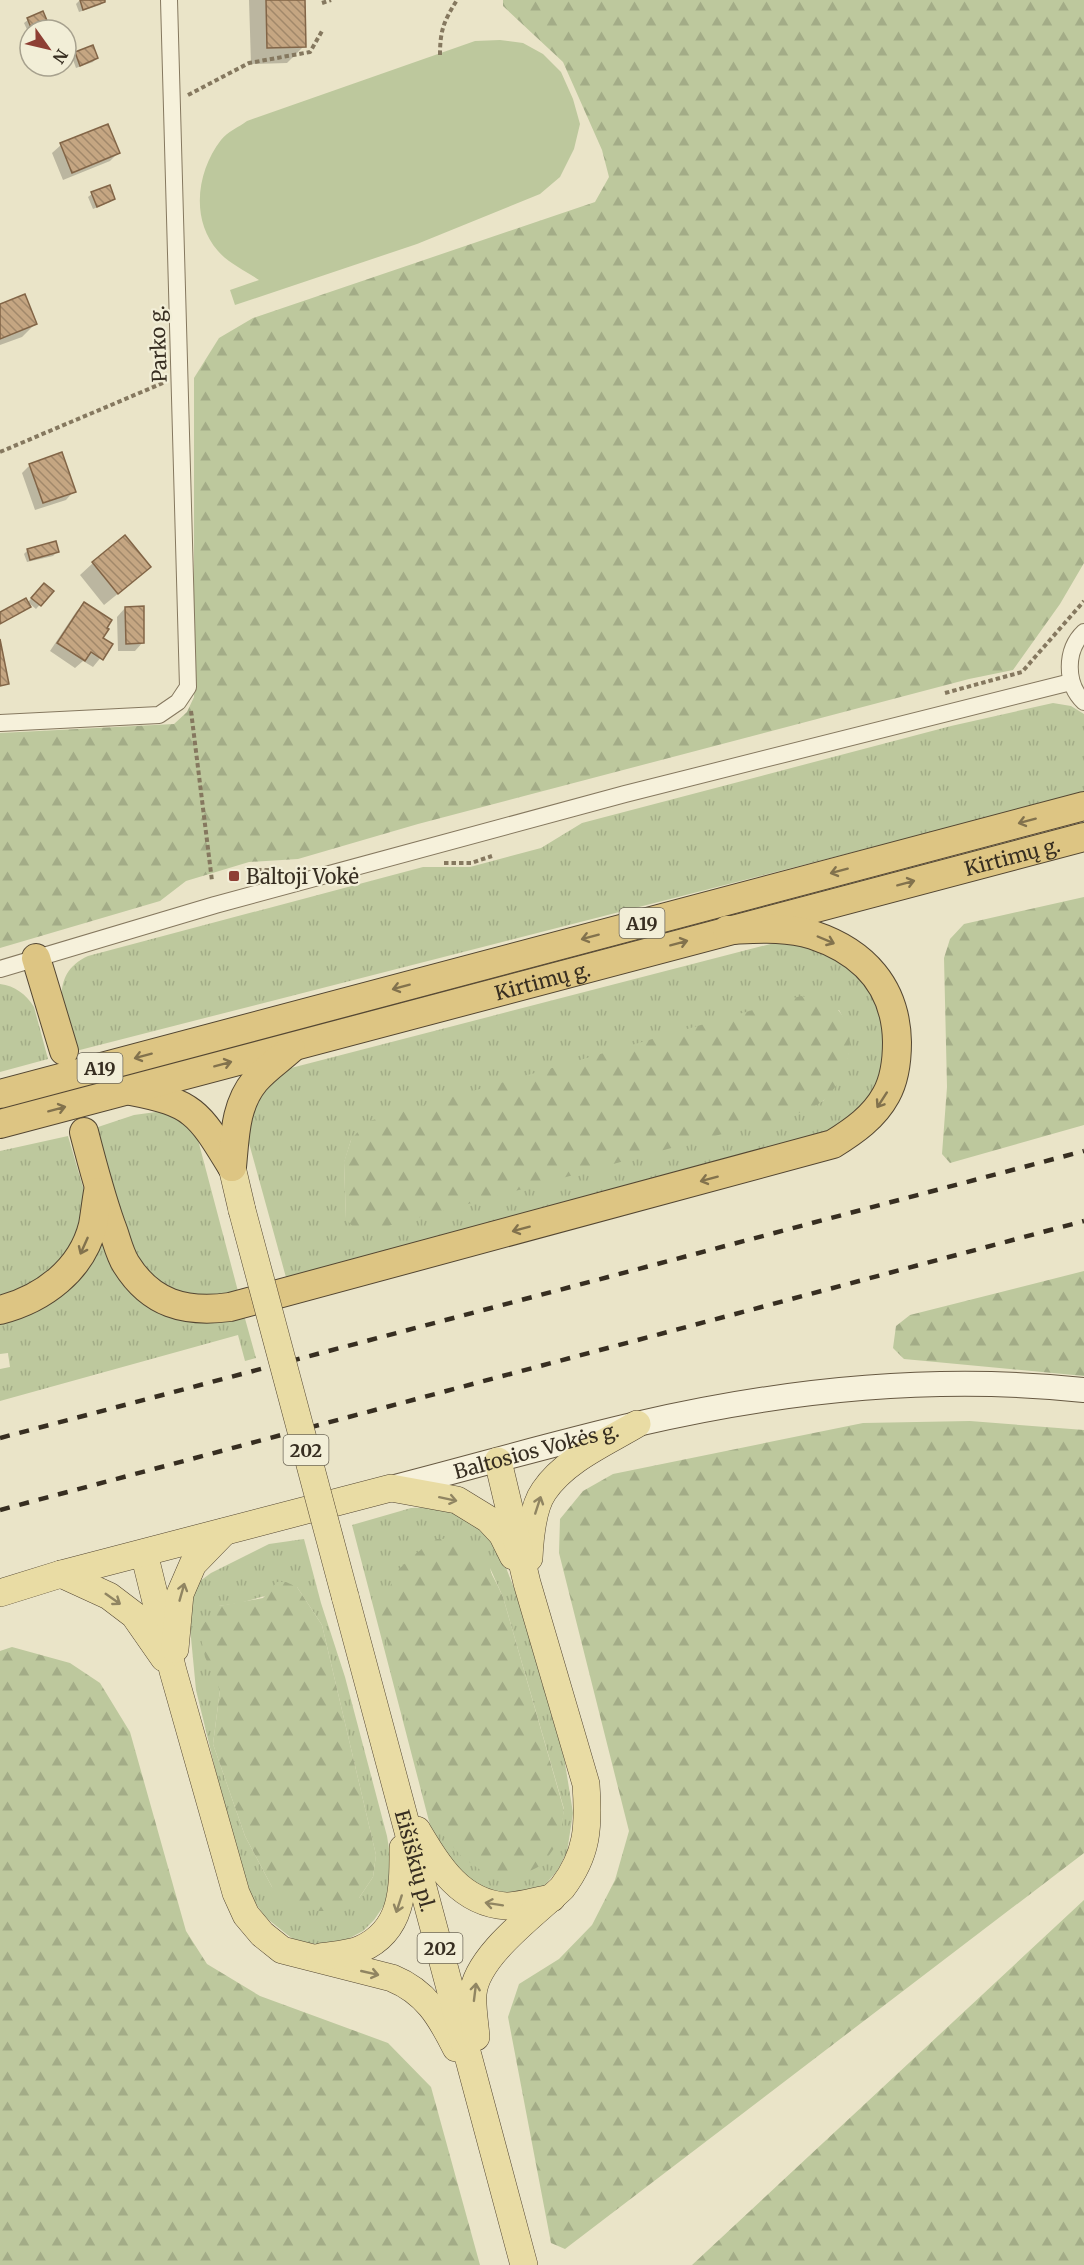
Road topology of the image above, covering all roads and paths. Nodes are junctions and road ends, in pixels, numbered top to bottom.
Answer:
1 (169, 0) edge
2 (331, 0) edge
3 (457, 0) edge
4 (322, 3) dead end
5 (321, 30) dead end
6 (440, 55) dead end
7 (172, 104) junction
8 (180, 376) junction
9 (0, 452) edge
10 (1084, 632) edge
11 (1071, 682) junction
12 (188, 687) junction
13 (1084, 702) edge
14 (0, 723) edge
15 (1084, 806) edge
16 (1084, 837) edge
17 (212, 881) dead end
18 (727, 930) junction
19 (36, 958) junction
20 (0, 969) edge
21 (297, 1044) junction
22 (64, 1052) dead end
23 (126, 1090) junction
24 (0, 1094) edge
25 (0, 1124) edge
26 (84, 1132) dead end
27 (231, 1167) junction
28 (98, 1190) junction
29 (0, 1310) edge
30 (1084, 1390) edge
31 (637, 1424) junction
32 (498, 1461) junction
33 (391, 1488) junction
34 (225, 1532) junction
35 (144, 1553) junction
36 (61, 1574) junction
37 (527, 1583) junction
38 (0, 1593) edge
39 (174, 1671) junction
40 (402, 1805) junction
41 (552, 1898) junction
42 (313, 1959) junction
43 (478, 2092) junction
44 (524, 2265) edge

1 - 7 street, Parko g.
2 - 4 path
3 - 6 path
5 - 7 path
7 - 8 street, Parko g.
8 - 9 path
8 - 12 street, Parko g.
10 - 11 street
11 - 13 street
11 - 19 street
12 - 14 street
12 - 17 path
15 -> 24 highway, Kirtimų g. / A19
18 -> 16 highway, Kirtimų g. / A19
21 -> 18 highway, Kirtimų g. / A19
18 -> 28 highway
19 - 20 street
19 - 22 highway
23 -> 21 highway, Kirtimų g. / A19
21 - 27 highway
25 -> 23 highway, Kirtimų g. / A19
23 - 27 highway
26 - 28 highway
27 - 40 main road, Eišiškių pl. / 202, bridge
28 -> 29 highway
30 - 31 main road, Baltosios Vokės g.
31 - 32 main road, Baltosios Vokės g.
37 -> 31 main road
32 - 33 main road, Baltosios Vokės g.
32 - 37 main road
33 - 34 main road, Baltosios Vokės g.
33 -> 37 main road
34 - 35 main road, Baltosios Vokės g.
39 -> 34 main road
35 - 36 main road, Baltosios Vokės g.
35 - 39 main road
36 - 38 main road, Baltosios Vokės g.
36 -> 39 main road
37 - 41 main road
39 - 42 main road
41 -> 40 main road
40 -> 42 main road
40 - 43 main road, Eišiškių pl. / 202
43 -> 41 main road
42 -> 43 main road
43 - 44 main road, Eišiškių pl. / 202

